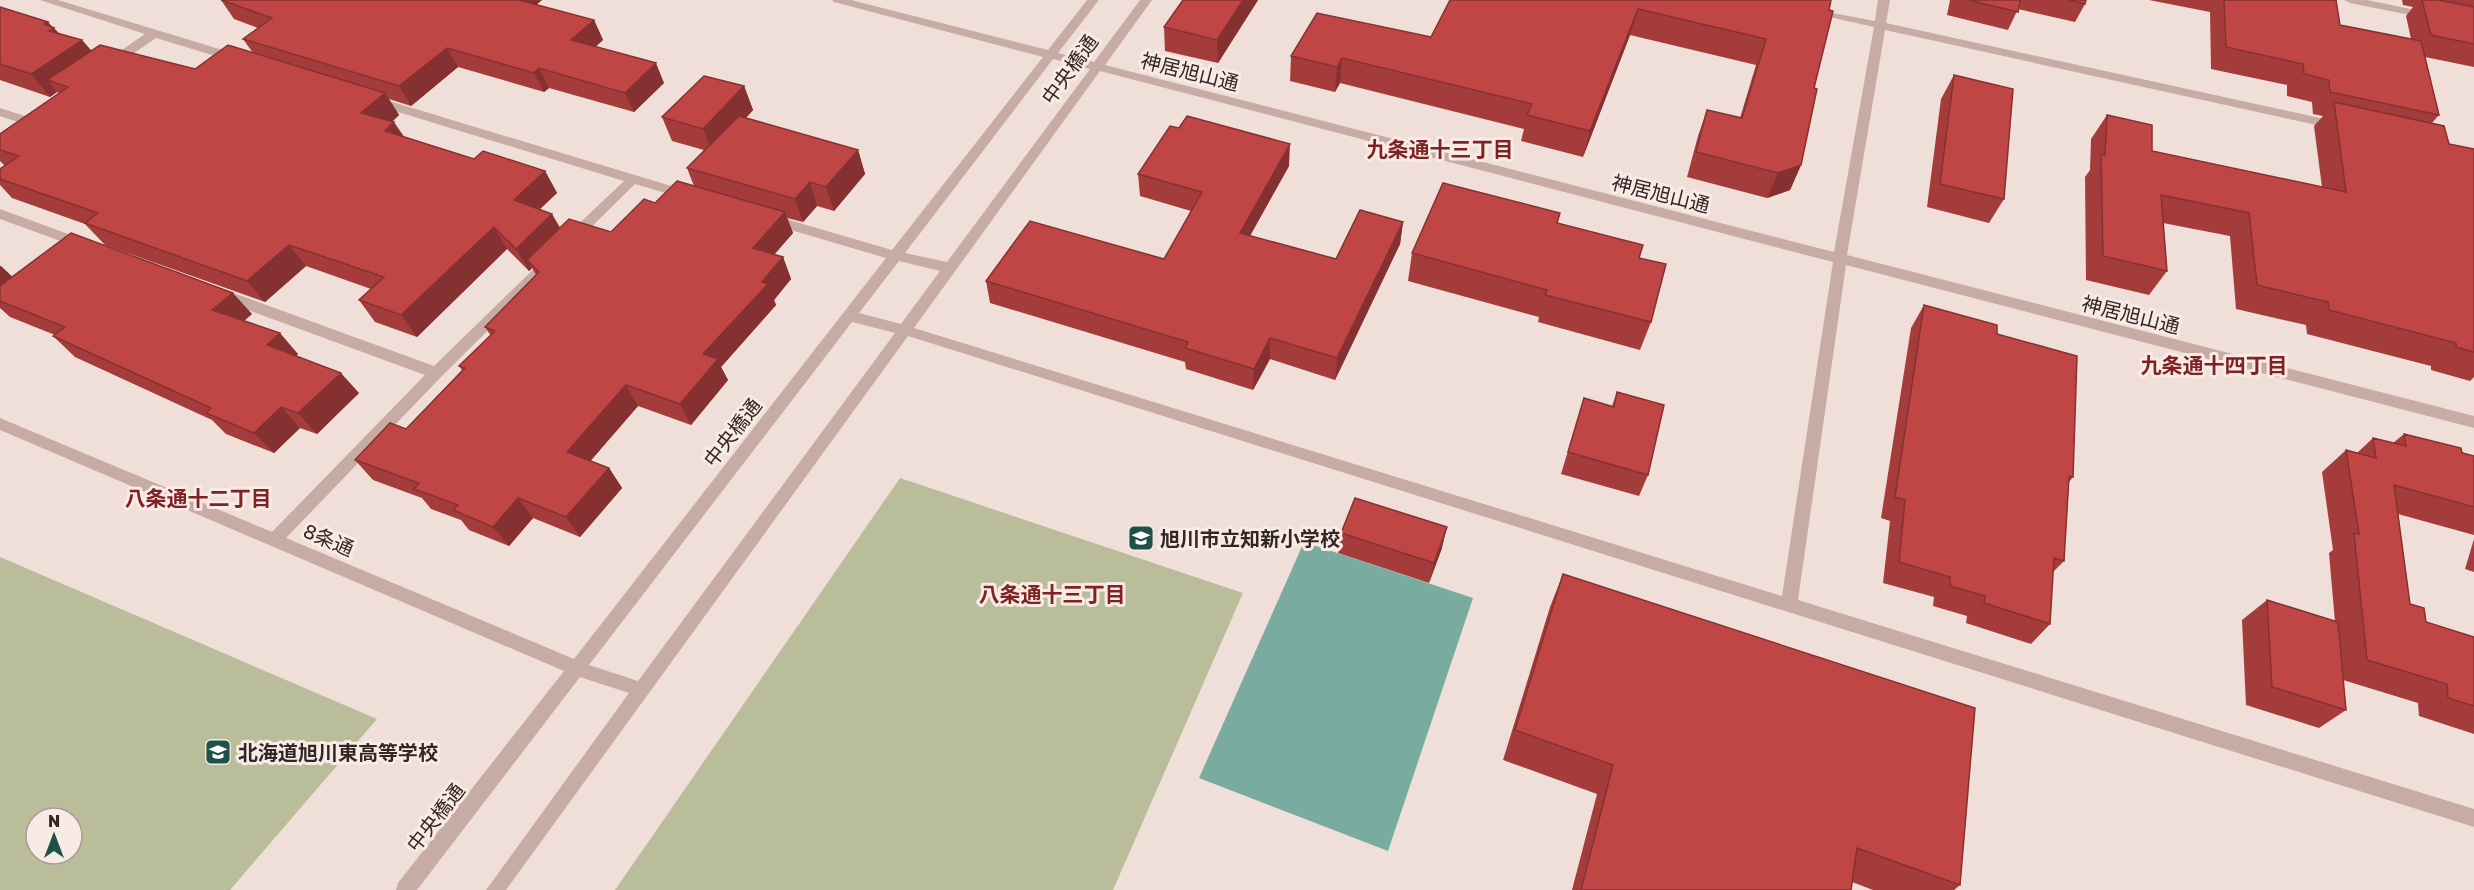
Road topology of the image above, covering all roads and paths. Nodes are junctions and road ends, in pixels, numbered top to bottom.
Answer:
1 (46, 0) edge
2 (838, 0) edge
3 (1093, 0) edge
4 (1146, 0) edge
5 (1884, 0) edge
6 (2350, 0) edge
7 (2368, 2) edge
8 (1799, 8) edge
9 (2439, 18) edge
10 (1879, 25) junction
11 (154, 33) junction
12 (1051, 55) junction
13 (245, 61) edge
14 (1097, 67) junction
15 (96, 74) edge
16 (359, 96) edge
17 (0, 112) edge
18 (28, 121) edge
19 (2357, 129) edge
20 (632, 180) junction
21 (701, 200) edge
22 (0, 214) edge
23 (758, 216) edge
24 (101, 251) edge
25 (896, 256) junction
26 (1840, 259) junction
27 (950, 268) junction
28 (212, 292) edge
29 (848, 316) junction
30 (905, 330) junction
31 (436, 373) junction
32 (2474, 422) edge
33 (0, 424) edge
34 (275, 539) junction
35 (1789, 604) junction
36 (577, 668) junction
37 (643, 690) junction
38 (2474, 818) edge
39 (405, 890) edge
40 (495, 890) edge

1 - 11 street
2 - 12 street, 神居旭山通
3 - 12 street, 中央橋通
4 - 14 street, 中央橋通
5 - 10 street
6 - 7 street
7 - 9 street
8 - 10 street
10 - 19 street
10 - 26 street
11 - 13 street
11 - 15 street
12 - 14 street, 神居旭山通
12 - 25 street, 中央橋通
14 - 26 street, 神居旭山通
14 - 27 street, 中央橋通
16 - 20 street
17 - 18 street
20 - 21 street
20 - 31 street
22 - 24 street
23 - 25 street
25 - 27 street
25 - 29 street, 中央橋通
26 - 32 street, 神居旭山通
26 - 35 street
27 - 30 street, 中央橋通
28 - 31 street
29 - 30 street
29 - 36 street, 中央橋通
30 - 35 street
30 - 37 street, 中央橋通
31 - 34 street
33 - 34 street, 8条通
34 - 36 street, 8条通
35 - 38 street
36 - 37 street, 8条通
36 - 39 street, 中央橋通
37 - 40 street, 中央橋通

